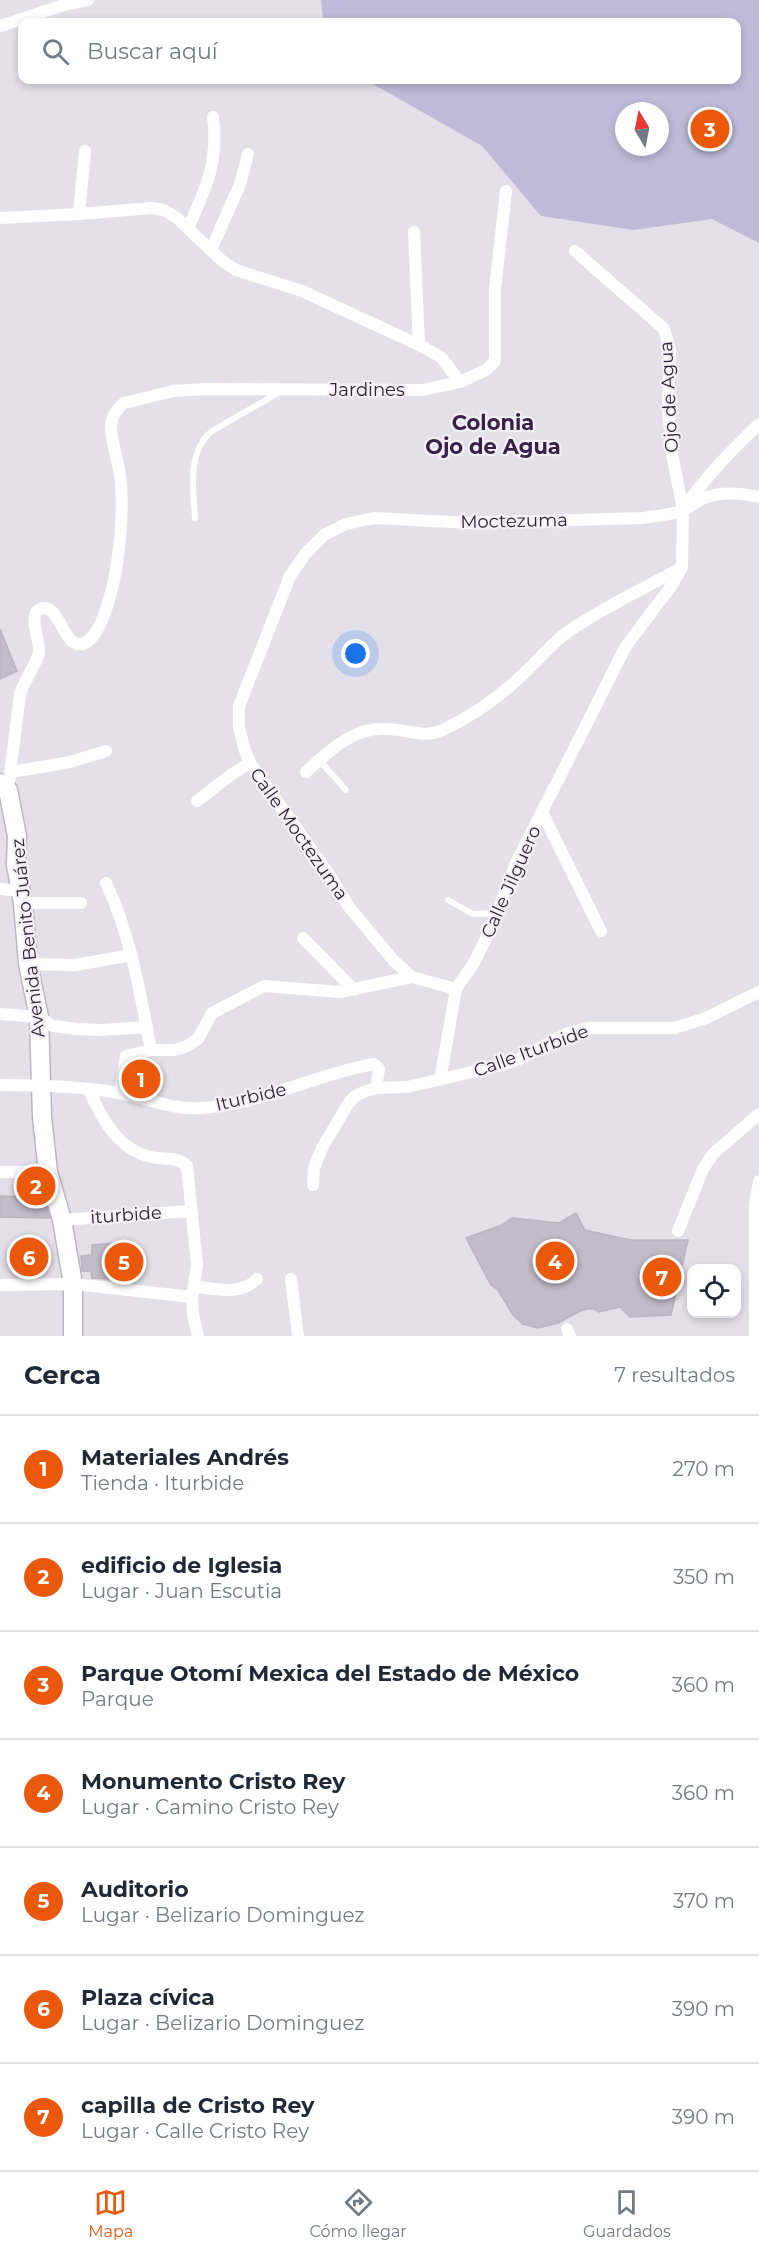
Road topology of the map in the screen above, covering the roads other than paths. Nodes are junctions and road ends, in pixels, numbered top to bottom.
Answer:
1 (88, 0) edge
2 (67, 2) edge
3 (22, 18) edge
4 (18, 20) edge
5 (0, 26) edge
6 (213, 117) dead end
7 (85, 151) dead end
8 (248, 154) dead end
9 (506, 191) dead end
10 (79, 214) junction
11 (0, 218) edge
12 (188, 228) junction
13 (414, 232) dead end
14 (211, 250) junction
15 (574, 251) dead end
16 (419, 345) junction
17 (460, 382) junction
18 (286, 389) junction
19 (759, 424) edge
20 (759, 497) edge
21 (682, 510) junction
22 (195, 518) dead end
23 (346, 524) joint
24 (682, 567) junction
25 (106, 751) dead end
26 (319, 759) junction
27 (250, 763) junction
28 (306, 772) dead end
29 (6, 782) edge
30 (346, 790) dead end
31 (197, 801) dead end
32 (542, 812) junction
33 (106, 884) dead end
34 (0, 889) edge
35 (22, 897) junction
36 (448, 900) dead end
37 (81, 903) dead end
38 (497, 913) junction
39 (601, 931) dead end
40 (303, 938) dead end
41 (132, 955) junction
42 (28, 964) junction
43 (412, 977) junction
44 (456, 989) junction
45 (354, 990) junction
46 (759, 993) edge
47 (0, 1014) edge
48 (39, 1017) junction
49 (147, 1027) junction
50 (151, 1050) junction
51 (440, 1080) junction
52 (0, 1085) edge
53 (41, 1085) junction
54 (376, 1088) junction
55 (89, 1090) junction
56 (120, 1093) junction
57 (759, 1114) edge
58 (0, 1172) edge
59 (48, 1172) junction
60 (759, 1181) edge
61 (313, 1185) dead end
62 (190, 1211) junction
63 (62, 1220) junction
64 (678, 1231) dead end
65 (291, 1279) dead end
66 (256, 1280) dead end
67 (73, 1284) junction
68 (0, 1285) edge
69 (193, 1292) junction
70 (73, 1336) edge
71 (198, 1336) edge
72 (298, 1336) edge
73 (754, 1336) edge

1 - 2 street
2 - 3 street
4 - 5 street
6 - 12 street
7 - 10 street
8 - 14 street
9 - 17 street, Jardines
10 - 11 street
10 - 12 street
12 - 14 street
13 - 16 street
14 - 16 street
15 - 21 street, Ojo de Agua
16 - 17 street
17 - 18 street, Jardines
18 - 22 lane
18 - 29 street, Jardines
19 - 21 street
20 - 21 street, Moctezuma
21 - 23 street, Moctezuma
21 - 24 street
23 - 27 street, Calle Moctezuma
24 - 26 street
24 - 32 street, Calle Jilguero
25 - 29 street
26 - 28 street
26 - 30 lane
27 - 31 street
27 - 43 street, Calle Moctezuma
29 - 35 street, Avenida Benito Juárez
32 - 38 street, Calle Jilguero
32 - 39 street
33 - 41 street
34 - 35 street
35 - 37 street
35 - 42 street, Avenida Benito Juárez
36 - 38 lane
38 - 44 street, Calle Jilguero
40 - 45 street
41 - 42 street
41 - 49 street
42 - 48 street, Avenida Benito Juárez
43 - 44 street
43 - 45 street
44 - 51 street
45 - 50 street
46 - 51 street, Calle Iturbide
47 - 48 street
48 - 49 street
48 - 53 street, Avenida Benito Juárez
49 - 50 street
50 - 56 street
51 - 54 street
52 - 53 street, Iturbide
53 - 55 street, Iturbide
53 - 59 street, Avenida Benito Juárez
54 - 56 street, Iturbide
54 - 61 street
55 - 56 street, Iturbide
55 - 62 street
57 - 64 street
58 - 59 street
59 - 63 street, Avenida Benito Juárez
60 - 73 street
62 - 63 street, iturbide
62 - 69 street
63 - 67 street, Avenida Benito Juárez
65 - 72 street
66 - 69 street
67 - 68 street
67 - 69 street
67 - 70 street, Avenida Benito Juárez
69 - 71 street

